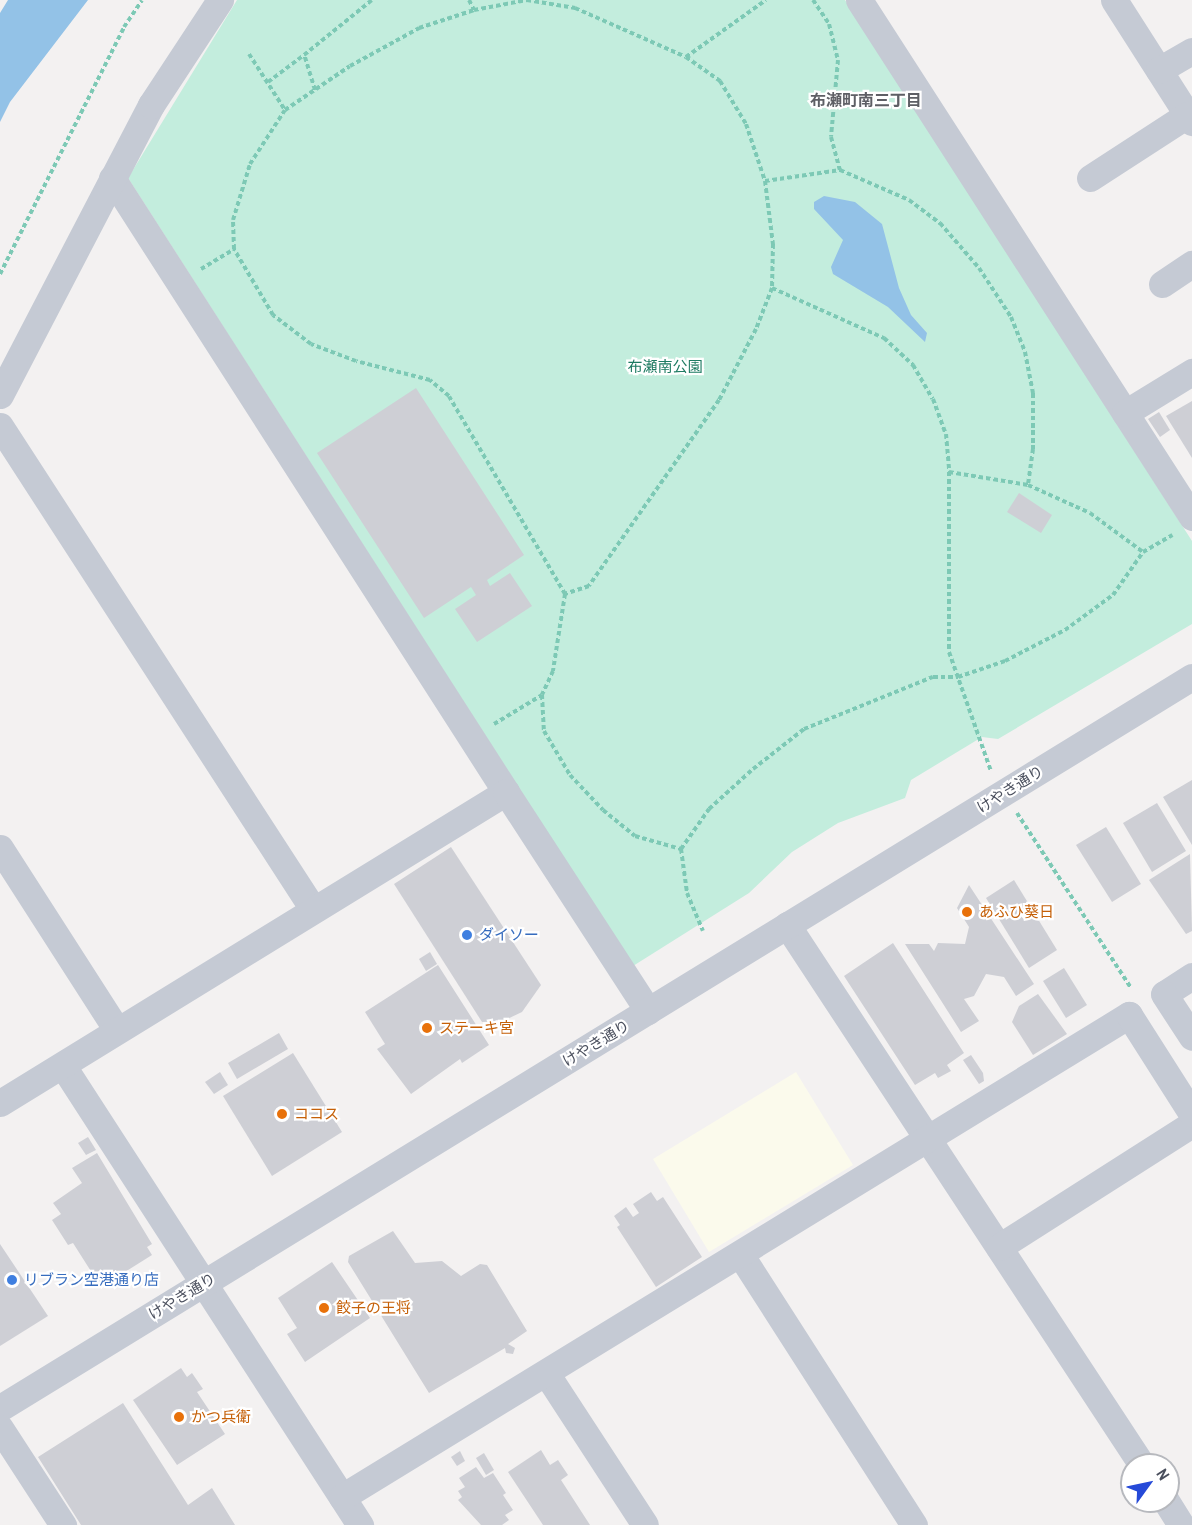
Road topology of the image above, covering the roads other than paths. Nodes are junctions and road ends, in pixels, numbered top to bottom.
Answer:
1 (220, 0) edge
2 (860, 0) edge
3 (1114, 0) edge
4 (1192, 51) edge
5 (1159, 70) junction
6 (1190, 118) edge
7 (112, 178) junction
8 (1090, 178) dead end
9 (1192, 264) edge
10 (1162, 284) dead end
11 (1192, 372) edge
12 (0, 395) edge
13 (1125, 413) junction
14 (0, 426) edge
15 (1187, 524) edge
16 (1192, 677) edge
17 (506, 792) junction
18 (0, 848) edge
19 (313, 909) junction
20 (788, 925) junction
21 (1192, 976) edge
22 (648, 1011) junction
23 (117, 1030) junction
24 (1192, 1037) edge
25 (63, 1066) junction
26 (0, 1103) edge
27 (1192, 1114) edge
28 (1192, 1124) edge
29 (927, 1138) junction
30 (999, 1247) junction
31 (740, 1254) junction
32 (204, 1283) junction
33 (546, 1372) junction
34 (0, 1408) edge
35 (0, 1428) edge
36 (1134, 1453) edge
37 (342, 1497) junction
38 (63, 1525) edge
39 (360, 1525) edge
40 (645, 1525) edge
41 (914, 1525) edge

1 - 7 street
2 - 13 street
3 - 5 street
4 - 5 street
5 - 6 street
6 - 8 street
7 - 12 street
7 - 17 street
9 - 10 street
11 - 13 street
13 - 15 street
14 - 19 street
16 - 20 street, けやき通り
17 - 19 street
17 - 22 street
18 - 23 street
19 - 23 street
20 - 22 street, けやき通り
20 - 29 street
21 - 24 street
22 - 32 street, けやき通り
23 - 25 street
25 - 26 street
25 - 32 street
27 - 29 street
28 - 30 street
29 - 30 street
29 - 31 street
30 - 36 street
31 - 33 street
31 - 41 street
32 - 34 street, けやき通り
32 - 37 street
33 - 37 street
33 - 40 street
35 - 38 street
37 - 39 street

